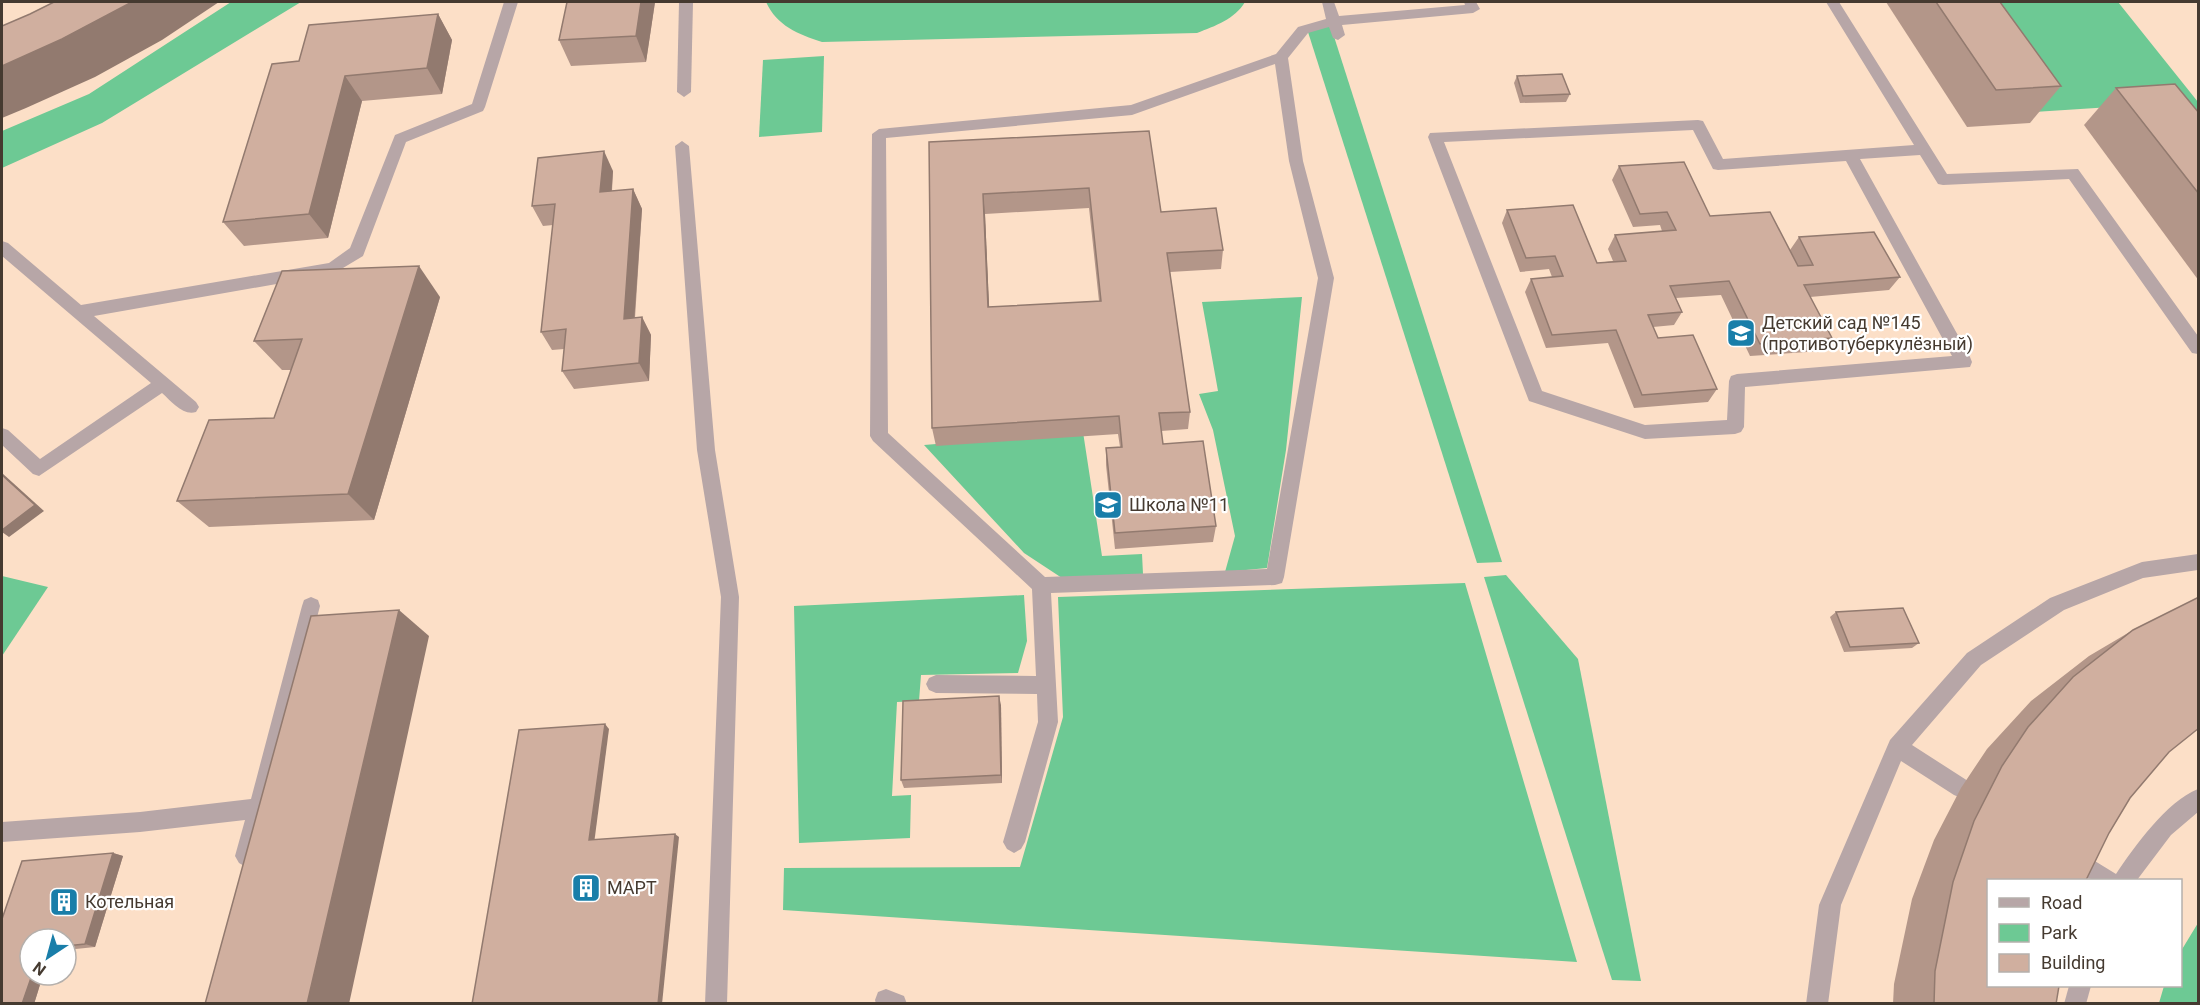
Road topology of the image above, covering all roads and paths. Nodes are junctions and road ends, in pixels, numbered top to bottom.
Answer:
1 (511, 2) edge
2 (686, 2) edge
3 (1328, 2) edge
4 (1470, 2) edge
5 (1833, 2) edge
6 (1334, 21) junction
7 (1338, 35) dead end
8 (1281, 57) junction
9 (684, 92) dead end
10 (682, 146) dead end
11 (1923, 149) junction
12 (1850, 155) junction
13 (2, 247) edge
14 (78, 312) junction
15 (2199, 348) edge
16 (163, 384) junction
17 (190, 407) dead end
18 (2, 435) edge
19 (2199, 562) edge
20 (1041, 585) junction
21 (311, 606) dead end
22 (936, 684) dead end
23 (1046, 685) junction
24 (1897, 747) junction
25 (1961, 788) dead end
26 (2199, 800) edge
27 (258, 808) junction
28 (2, 832) edge
29 (1014, 842) dead end
30 (2062, 852) edge
31 (241, 877) edge
32 (2106, 879) edge
33 (2125, 879) edge
34 (2080, 987) edge
35 (716, 1004) edge
36 (1817, 1004) edge
37 (2075, 1004) edge

1 - 14 street
2 - 9 street
3 - 6 street
4 - 6 street
5 - 11 street
6 - 7 street
6 - 8 street
8 - 20 street
8 - 20 street
10 - 35 street
11 - 12 street
11 - 15 street
12 - 12 street
13 - 14 street
14 - 16 street
16 - 17 street
16 - 18 street
19 - 24 street
20 - 23 street
21 - 27 street
22 - 23 street
23 - 29 street
24 - 25 street
24 - 36 street
26 - 33 street
27 - 28 street
27 - 31 street
30 - 32 street
34 - 37 street

